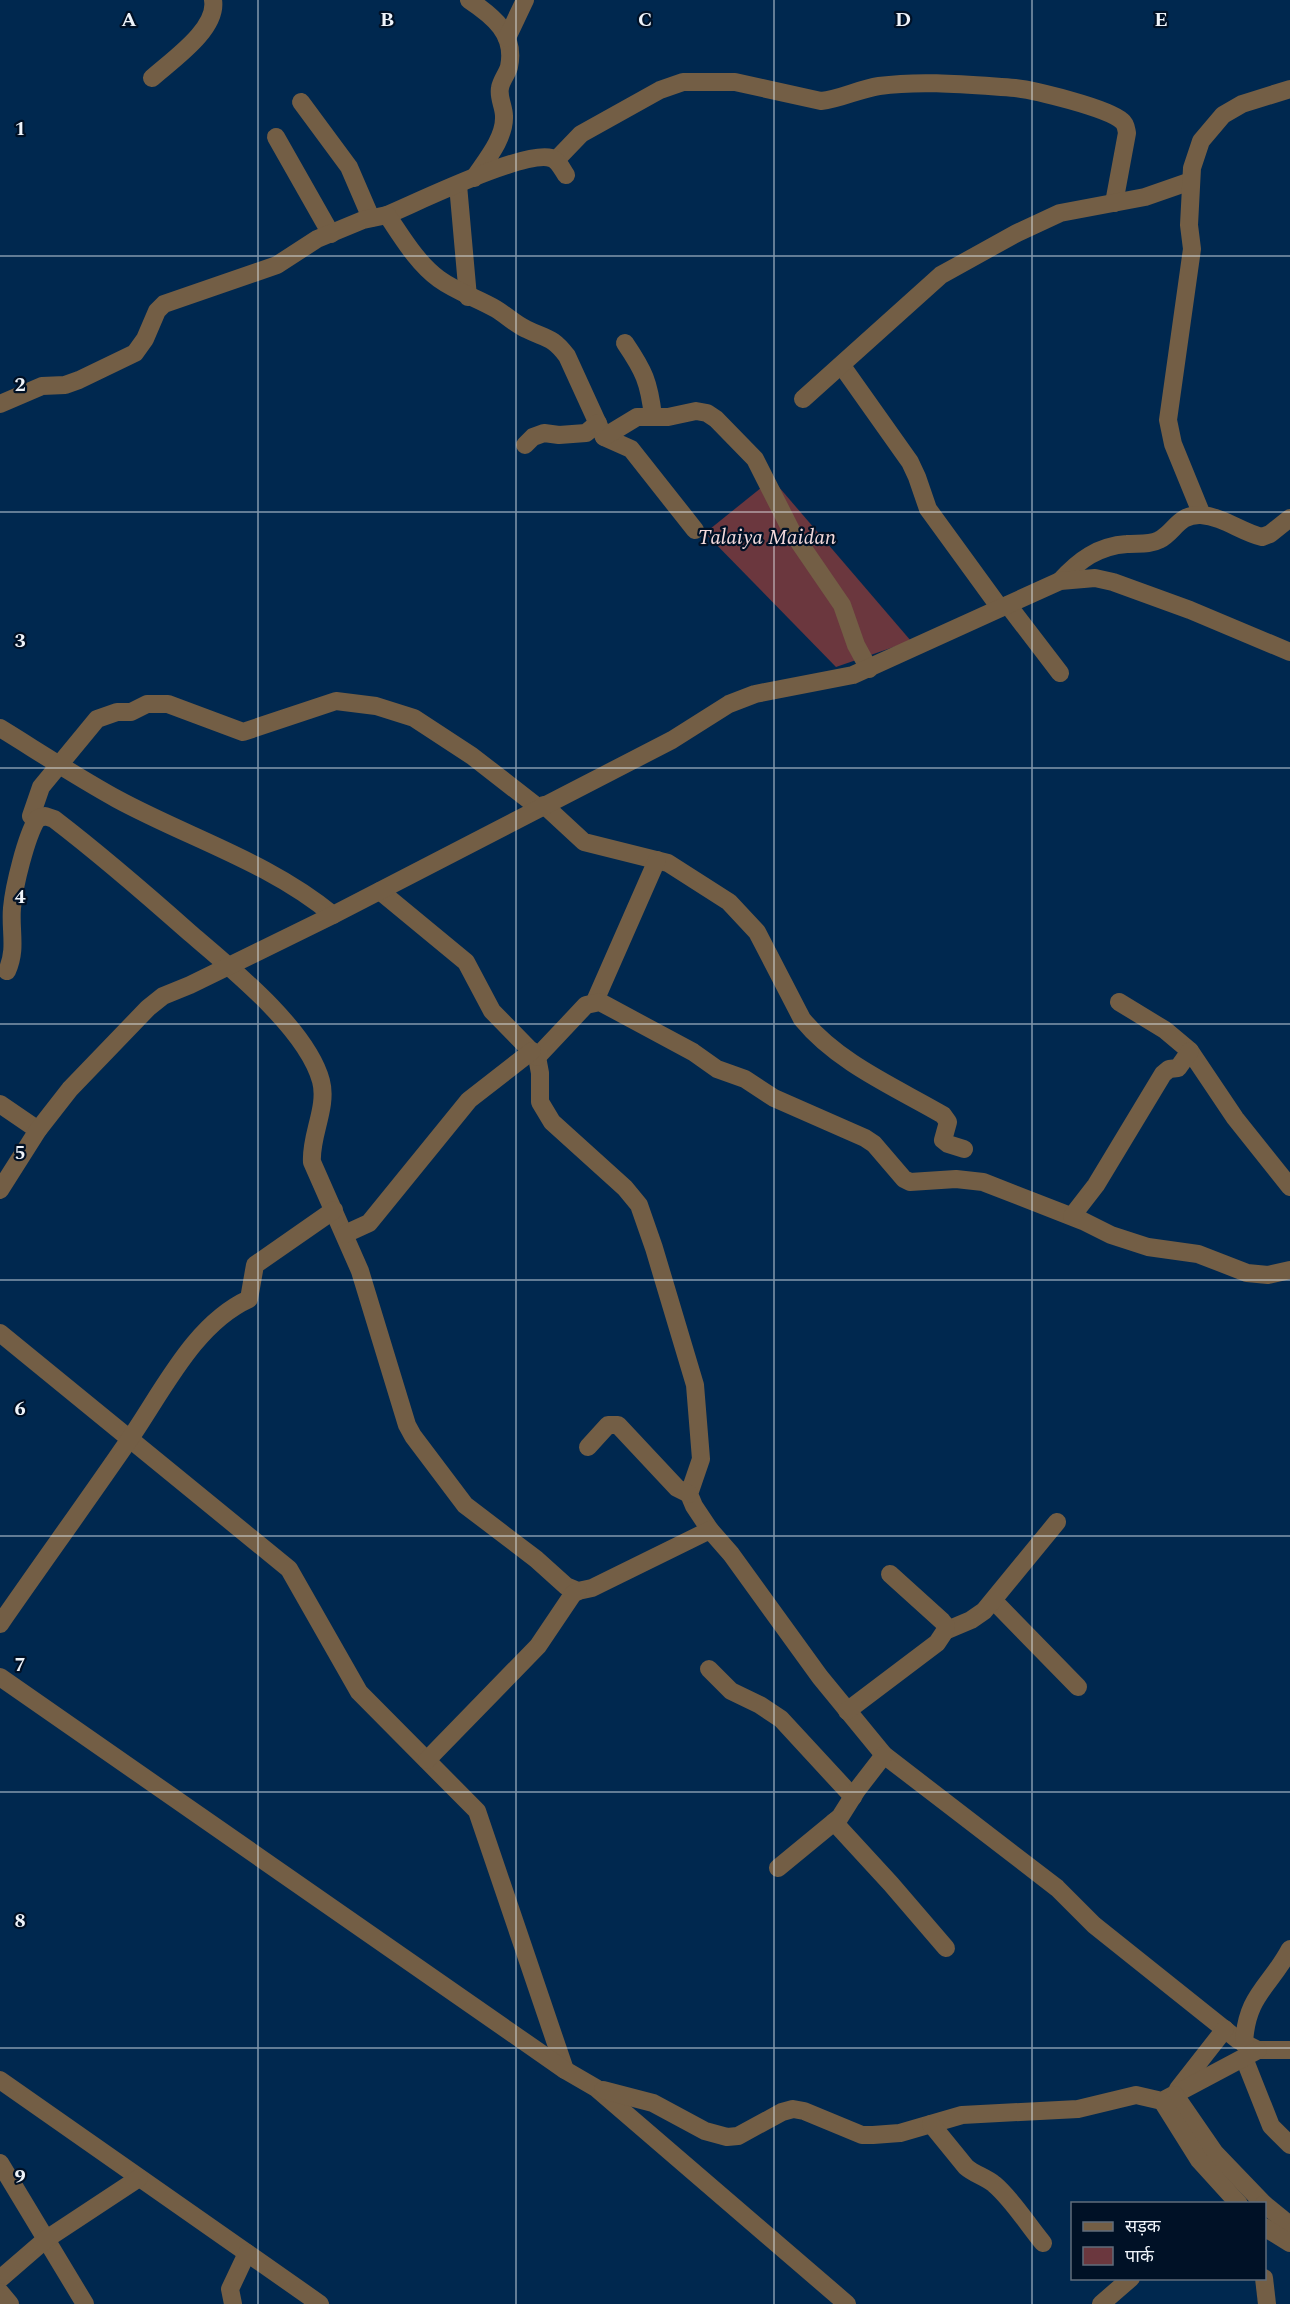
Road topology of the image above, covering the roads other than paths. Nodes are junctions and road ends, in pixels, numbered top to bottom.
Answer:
1 (469, 0) edge
2 (525, 0) edge
3 (216, 2) edge
4 (507, 38) junction
5 (152, 78) dead end
6 (1290, 89) edge
7 (301, 102) dead end
8 (276, 137) dead end
9 (466, 181) junction
10 (1191, 181) junction
11 (1114, 203) junction
12 (379, 217) junction
13 (331, 234) junction
14 (468, 297) junction
15 (625, 343) dead end
16 (842, 366) junction
17 (803, 399) dead end
18 (0, 404) edge
19 (653, 416) junction
20 (601, 430) junction
21 (525, 445) dead end
22 (1197, 515) junction
23 (1290, 518) edge
24 (695, 530) dead end
25 (1060, 581) junction
26 (1004, 607) junction
27 (1290, 652) edge
28 (869, 669) junction
29 (1060, 673) dead end
30 (0, 728) edge
31 (59, 764) junction
32 (541, 807) junction
33 (31, 816) dead end
34 (657, 860) junction
35 (380, 891) junction
36 (333, 915) junction
37 (229, 966) junction
38 (7, 971) dead end
39 (595, 1001) junction
40 (1119, 1002) dead end
41 (1190, 1051) junction
42 (534, 1054) junction
43 (0, 1104) edge
44 (38, 1130) junction
45 (964, 1149) dead end
46 (1290, 1187) edge
47 (0, 1190) edge
48 (334, 1210) junction
49 (1071, 1216) junction
50 (345, 1234) junction
51 (1290, 1270) edge
52 (0, 1333) edge
53 (130, 1439) junction
54 (588, 1447) dead end
55 (689, 1494) junction
56 (1057, 1522) dead end
57 (710, 1530) junction
58 (890, 1574) dead end
59 (579, 1591) junction
60 (994, 1601) junction
61 (0, 1624) edge
62 (945, 1632) junction
63 (709, 1670) dead end
64 (0, 1677) edge
65 (1078, 1687) dead end
66 (847, 1711) junction
67 (884, 1755) junction
68 (427, 1760) junction
69 (853, 1797) junction
70 (834, 1822) junction
71 (778, 1868) dead end
72 (946, 1948) dead end
73 (1290, 1949) edge
74 (1242, 2044) junction
75 (1290, 2050) edge
76 (565, 2070) junction
77 (0, 2080) edge
78 (596, 2088) junction
79 (1168, 2098) junction
80 (931, 2124) junction
81 (1290, 2145) edge
82 (0, 2163) edge
83 (140, 2178) junction
84 (1235, 2197) edge
85 (1256, 2202) edge
86 (1266, 2206) edge
87 (1290, 2225) edge
88 (1266, 2228) edge
89 (45, 2240) junction
90 (1043, 2243) dead end
91 (1290, 2243) edge
92 (247, 2253) junction
93 (0, 2279) edge
94 (1129, 2280) edge
95 (1264, 2280) edge
96 (0, 2292) edge
97 (10, 2304) edge
98 (85, 2304) edge
99 (233, 2304) edge
100 (320, 2304) edge
101 (847, 2304) edge
102 (1101, 2304) edge
103 (1267, 2304) edge

1 - 4 street
2 - 4 street
3 - 5 street
4 - 9 street
6 - 10 street
7 - 12 street
8 - 13 street
9 - 11 street
9 - 12 street
9 - 14 street
10 - 11 street
10 - 22 street
11 - 16 street
12 - 13 street
12 - 14 street
13 - 18 street
14 - 20 street
15 - 19 street
16 - 17 street
16 - 26 street
19 - 20 street
19 - 28 street
20 - 21 street
20 - 24 street
22 - 23 street
22 - 25 street
25 - 26 street
25 - 27 street
26 - 28 street
26 - 29 street
28 - 32 street
30 - 31 street
31 - 32 street
31 - 33 street
31 - 36 street
32 - 34 street
32 - 35 street
34 - 39 street
34 - 45 street
35 - 36 street
35 - 42 street
36 - 37 street
37 - 38 street
37 - 44 street
37 - 48 street
39 - 42 street
39 - 49 street
40 - 41 street
41 - 46 street
41 - 49 street
42 - 50 street
42 - 55 street
43 - 44 street
44 - 47 street
48 - 50 street
48 - 53 street
49 - 51 street
50 - 59 street
52 - 53 street
53 - 61 street
53 - 68 street
54 - 55 street
55 - 57 street
56 - 60 street
57 - 59 street
57 - 66 street
58 - 62 street
59 - 68 street
60 - 62 street
60 - 65 street
62 - 66 street
63 - 69 street
64 - 76 street
66 - 67 street
67 - 69 street
67 - 74 street
68 - 76 street
69 - 70 street
70 - 71 street
70 - 72 street
73 - 74 street
74 - 75 street
74 - 79 street
74 - 79 street
74 - 81 street
76 - 78 street
77 - 83 street
78 - 80 street
78 - 101 street
79 - 80 street
79 - 84 street
80 - 90 street
82 - 89 street
83 - 89 street
83 - 92 street
84 - 85 street
86 - 87 street
88 - 91 street
89 - 93 street
89 - 98 street
92 - 99 street
92 - 100 street
94 - 102 street
95 - 103 street
96 - 97 street

